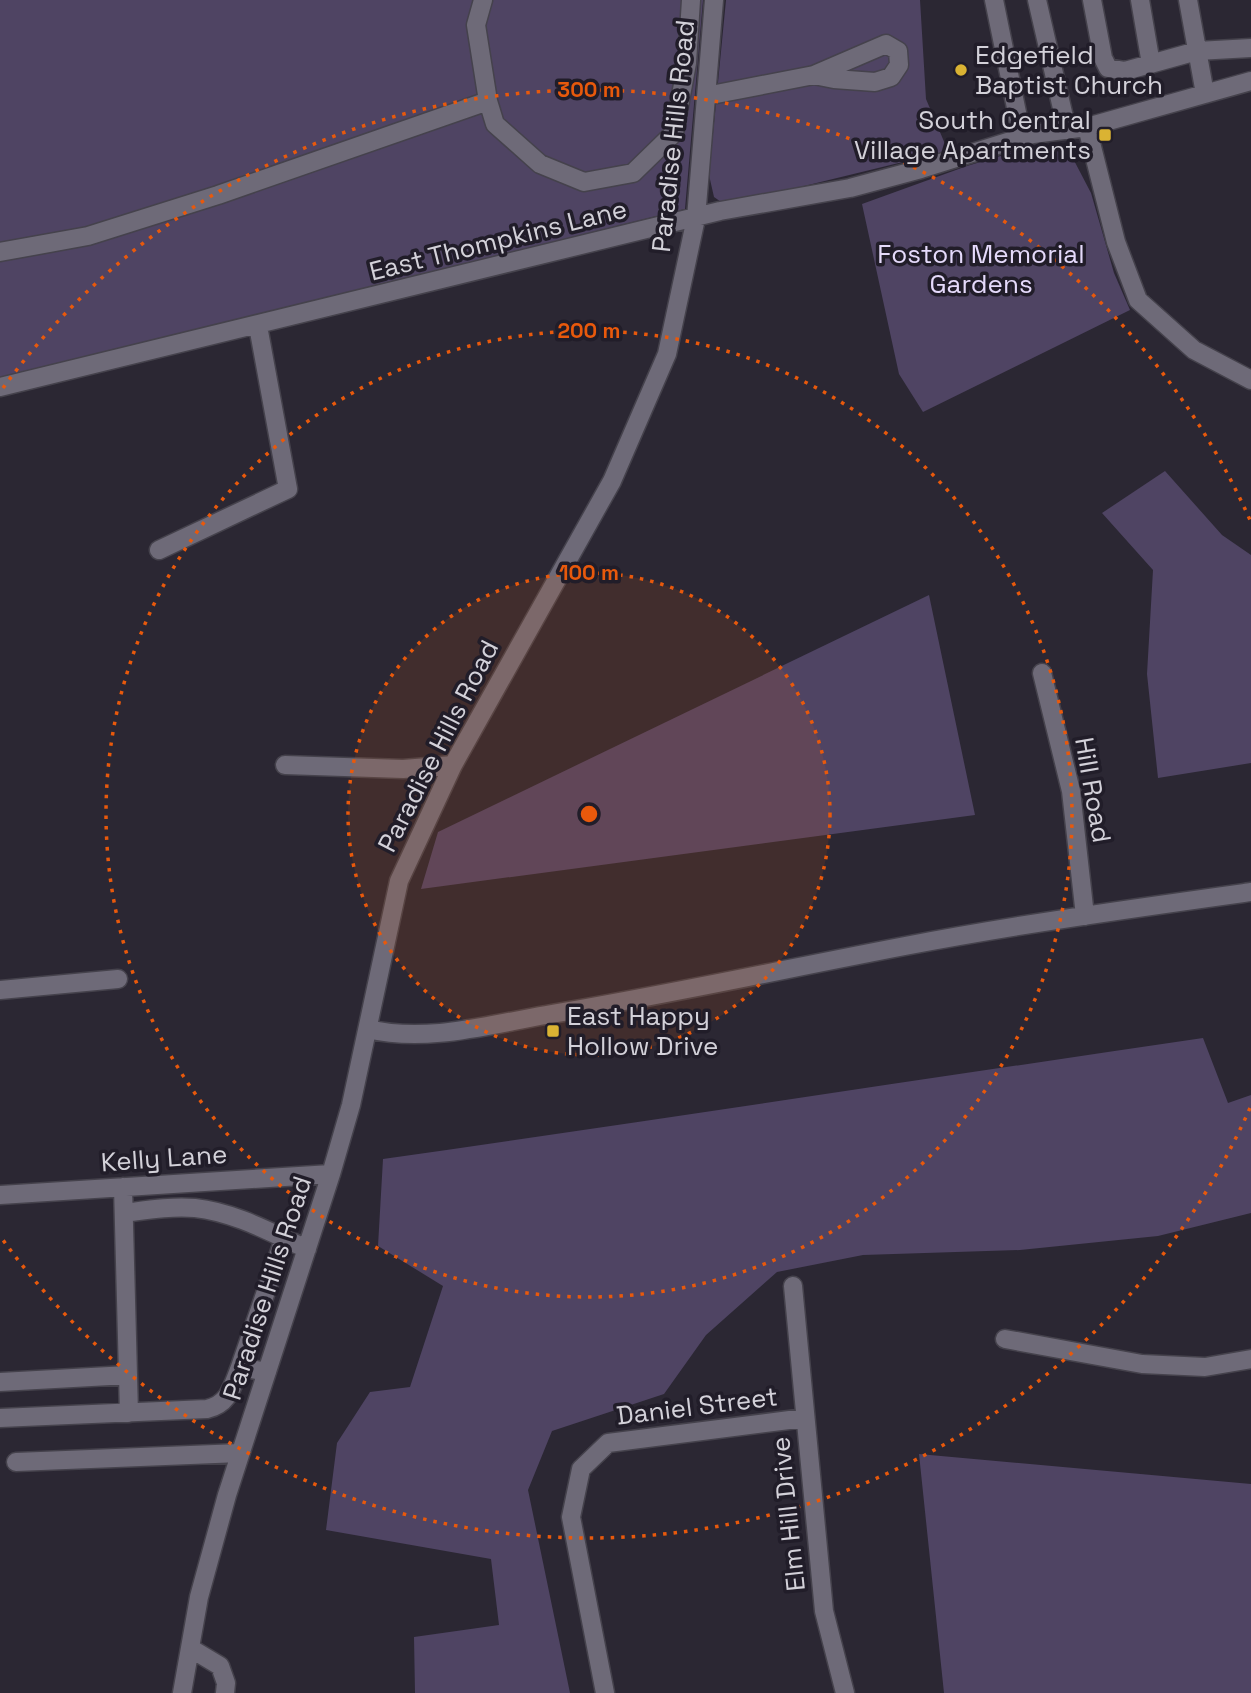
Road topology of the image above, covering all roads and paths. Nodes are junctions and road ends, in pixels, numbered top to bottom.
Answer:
1 (483, 0) edge
2 (691, 0) edge
3 (714, 0) edge
4 (993, 0) edge
5 (1037, 0) edge
6 (1092, 0) edge
7 (1140, 0) edge
8 (1188, 0) edge
9 (1251, 48) edge
10 (1197, 51) junction
11 (1151, 64) junction
12 (814, 75) dead end
13 (1251, 81) edge
14 (1205, 94) junction
15 (706, 96) junction
16 (488, 101) junction
17 (1087, 127) junction
18 (1067, 130) junction
19 (1022, 137) junction
20 (696, 218) junction
21 (0, 252) edge
22 (258, 326) junction
23 (1251, 380) edge
24 (0, 387) edge
25 (159, 550) dead end
26 (1042, 673) dead end
27 (285, 765) dead end
28 (453, 765) junction
29 (1251, 892) edge
30 (1085, 916) junction
31 (118, 979) dead end
32 (0, 990) edge
33 (368, 1029) junction
34 (331, 1174) junction
35 (123, 1187) junction
36 (0, 1195) edge
37 (124, 1213) junction
38 (284, 1239) junction
39 (307, 1249) junction
40 (793, 1286) dead end
41 (265, 1298) junction
42 (288, 1306) junction
43 (1005, 1339) dead end
44 (1251, 1359) edge
45 (240, 1367) junction
46 (267, 1372) junction
47 (128, 1375) junction
48 (0, 1382) edge
49 (129, 1413) junction
50 (0, 1418) edge
51 (806, 1418) junction
52 (240, 1453) junction
53 (16, 1462) dead end
54 (190, 1648) junction
55 (182, 1693) edge
56 (225, 1693) edge
57 (605, 1693) edge
58 (845, 1693) edge

1 - 16 street
2 - 16 street
3 - 15 street, Paradise Hills Road
4 - 19 street
5 - 18 street
6 - 11 street
7 - 11 street
8 - 10 street
9 - 10 street
10 - 11 street
10 - 14 street
12 - 15 street
13 - 14 street, East Thompkins Lane
14 - 17 street, East Thompkins Lane
15 - 20 street, Paradise Hills Road
16 - 21 street
17 - 18 street, East Thompkins Lane
17 - 23 street
18 - 19 street, East Thompkins Lane
19 - 20 street, East Thompkins Lane
20 - 22 street, East Thompkins Lane
20 - 28 street, Paradise Hills Road
22 - 24 street, East Thompkins Lane
22 - 25 street
26 - 30 street, Hill Road
27 - 28 street
28 - 33 street, Paradise Hills Road
29 - 30 street
30 - 33 street
31 - 32 street
33 - 34 street, Paradise Hills Road
34 - 35 street, Kelly Lane
34 - 39 street, Paradise Hills Road
35 - 36 street, Kelly Lane
35 - 37 street
37 - 38 street
37 - 47 street
38 - 39 street
38 - 41 street
39 - 42 street, Paradise Hills Road
40 - 51 street, Elm Hill Drive
41 - 42 street
41 - 45 street
42 - 46 street, Paradise Hills Road
43 - 44 street
45 - 46 street
45 - 49 street
46 - 52 street, Paradise Hills Road
47 - 48 street
47 - 49 street
49 - 50 street
51 - 57 street, Daniel Street
51 - 58 street, Elm Hill Drive
52 - 53 street
52 - 54 street, Paradise Hills Road
54 - 55 street, Paradise Hills Road
54 - 56 street

